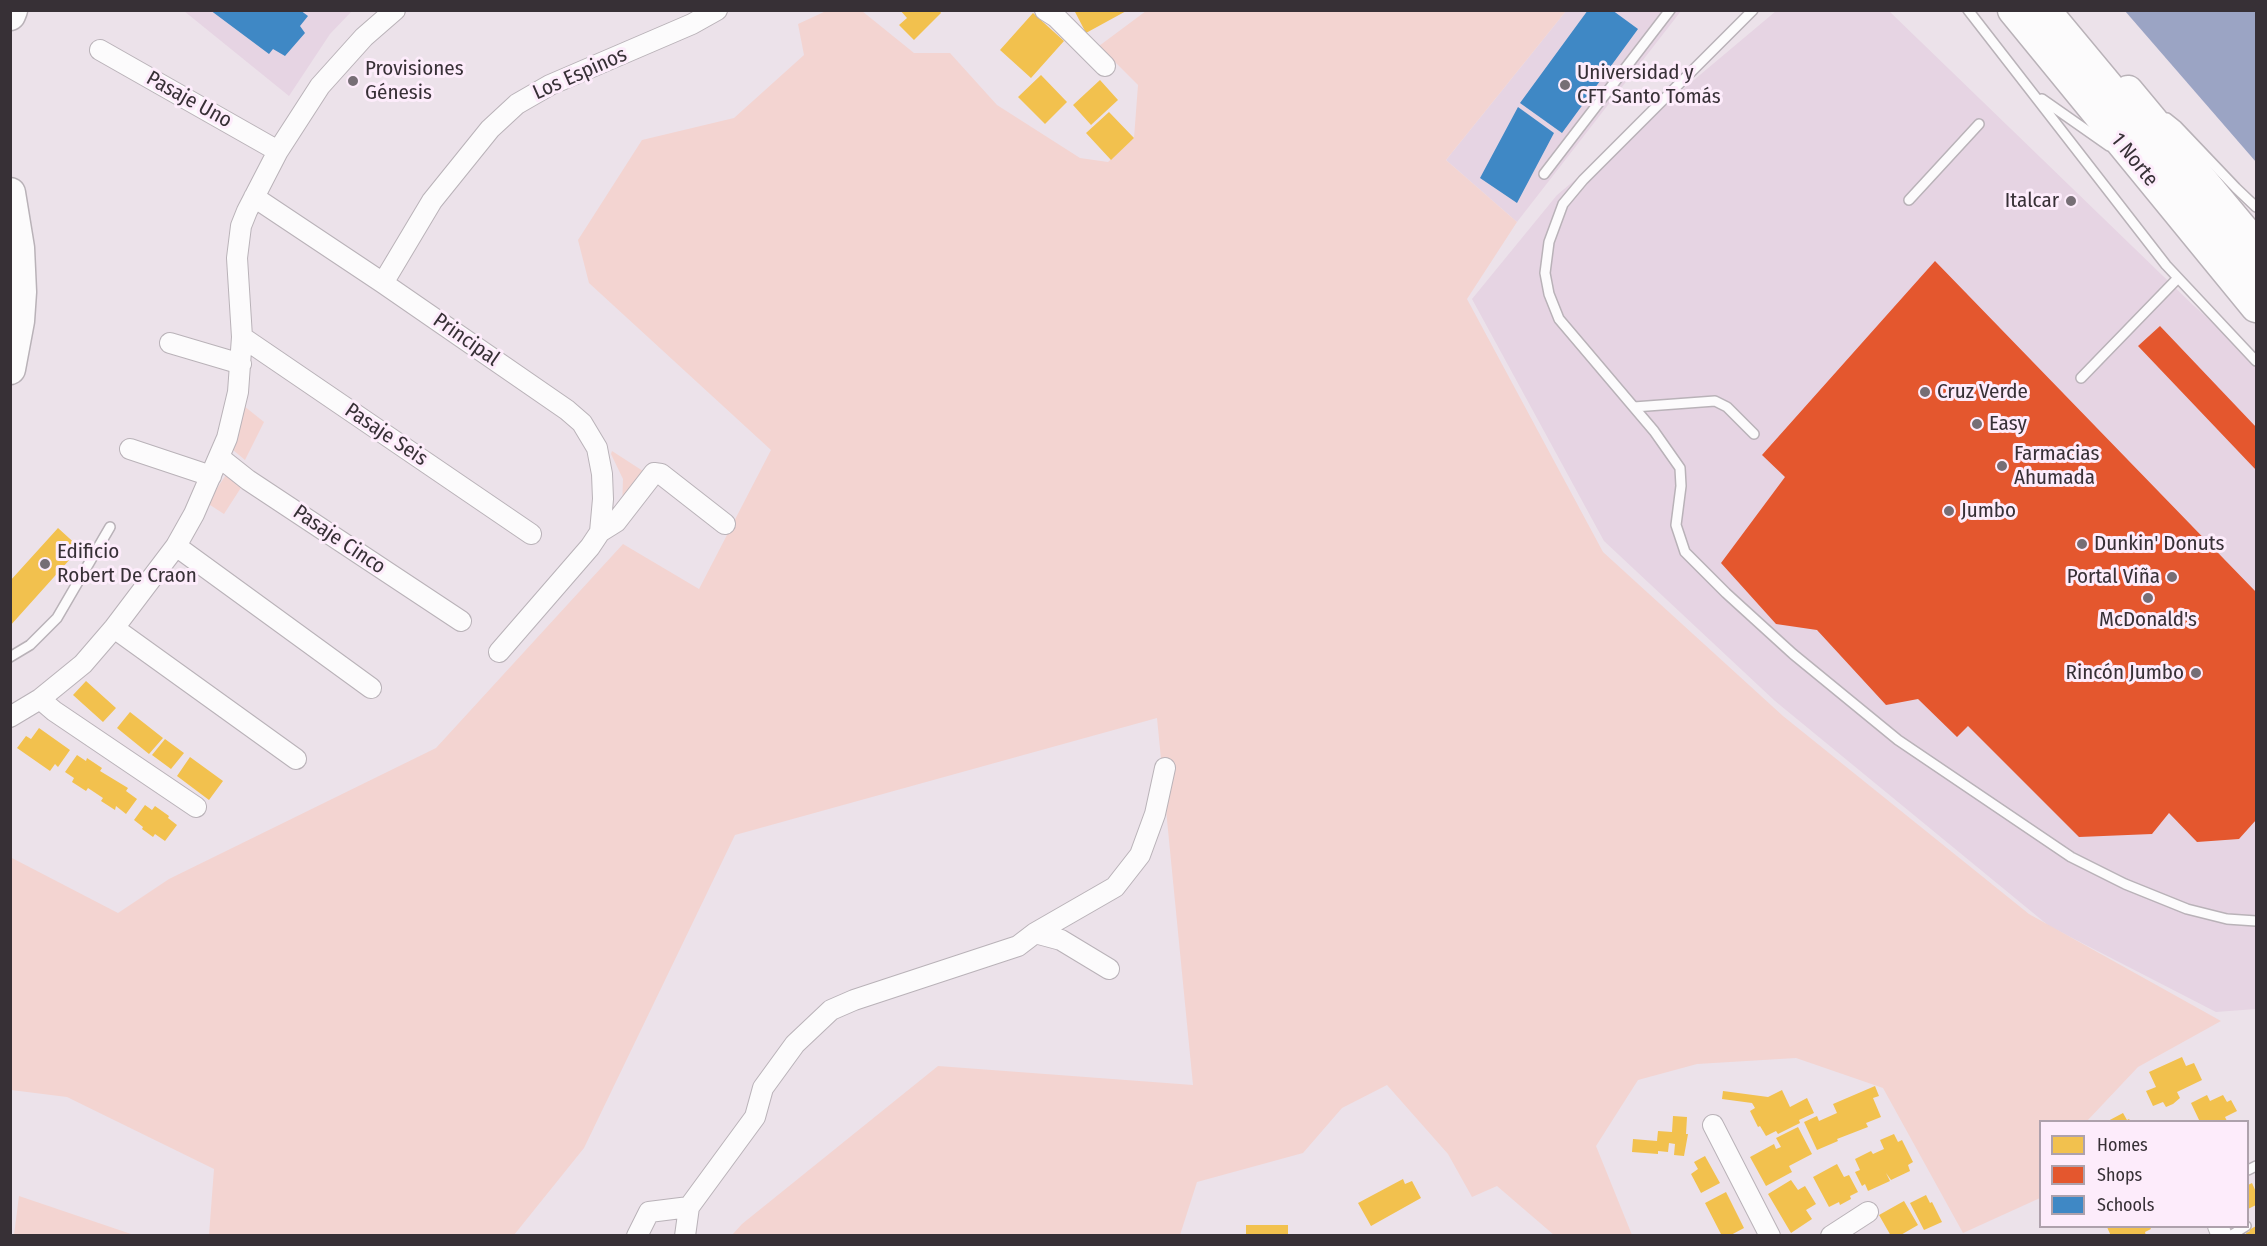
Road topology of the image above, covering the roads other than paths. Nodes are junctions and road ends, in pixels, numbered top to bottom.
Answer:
1 (12, 10) edge
2 (395, 10) edge
3 (717, 10) edge
4 (1045, 10) edge
5 (1670, 10) edge
6 (1753, 10) edge
7 (1968, 10) edge
8 (2013, 10) edge
9 (2043, 10) edge
10 (2062, 10) edge
11 (10, 15) edge
12 (100, 50) dead end
13 (1105, 66) dead end
14 (2125, 86) junction
15 (2032, 93) junction
16 (1979, 124) dead end
17 (278, 151) junction
18 (2141, 169) junction
19 (1544, 174) dead end
20 (10, 193) edge
21 (254, 197) junction
22 (1909, 200) dead end
23 (2256, 207) edge
24 (2256, 245) edge
25 (2178, 278) junction
26 (2256, 278) edge
27 (383, 283) junction
28 (2256, 307) edge
29 (242, 337) junction
30 (170, 343) dead end
31 (2256, 361) edge
32 (241, 364) junction
33 (10, 369) edge
34 (2081, 378) dead end
35 (1634, 407) junction
36 (1754, 434) dead end
37 (130, 449) dead end
38 (219, 457) junction
39 (211, 476) junction
40 (725, 524) dead end
41 (110, 527) dead end
42 (600, 532) junction
43 (531, 534) dead end
44 (176, 546) junction
45 (461, 621) dead end
46 (114, 628) junction
47 (499, 652) dead end
48 (10, 657) edge
49 (371, 688) dead end
50 (40, 699) junction
51 (10, 717) edge
52 (296, 759) dead end
53 (1165, 768) dead end
54 (196, 807) dead end
55 (2256, 921) edge
56 (1035, 933) junction
57 (1109, 969) dead end
58 (1713, 1125) dead end
59 (689, 1208) junction
60 (1868, 1212) dead end
61 (2244, 1228) edge
62 (638, 1236) edge
63 (685, 1236) edge
64 (1770, 1236) edge
65 (1830, 1236) edge
66 (2230, 1236) edge

1 - 11 main road
2 - 17 street
3 - 27 street, Los Espinos
4 - 13 street
5 - 19 lane
6 - 35 lane
7 - 15 lane
8 - 18 main road, 1 Norte
9 - 26 highway
10 - 14 main road, 1 Norte
12 - 17 street, Pasaje Uno
14 - 23 lane
14 - 24 main road, 1 Norte
15 - 18 lane
15 - 25 lane
16 - 22 lane
17 - 21 street
18 - 28 main road, 1 Norte
20 - 33 main road
21 - 27 street, Principal
21 - 29 street
25 - 31 lane
25 - 34 lane
27 - 42 street, Principal
29 - 32 street
29 - 43 street, Pasaje Seis
30 - 32 street
32 - 38 street
35 - 36 lane
35 - 55 lane
37 - 39 street
38 - 39 street
38 - 45 street, Pasaje Cinco
39 - 44 street
40 - 42 street
41 - 48 lane
42 - 47 street
44 - 46 street
44 - 49 street
46 - 50 street
46 - 52 street
50 - 51 street
50 - 54 street
53 - 56 street
56 - 57 street
56 - 59 street
58 - 64 street
59 - 62 street
59 - 63 street
60 - 65 street
61 - 66 lane

